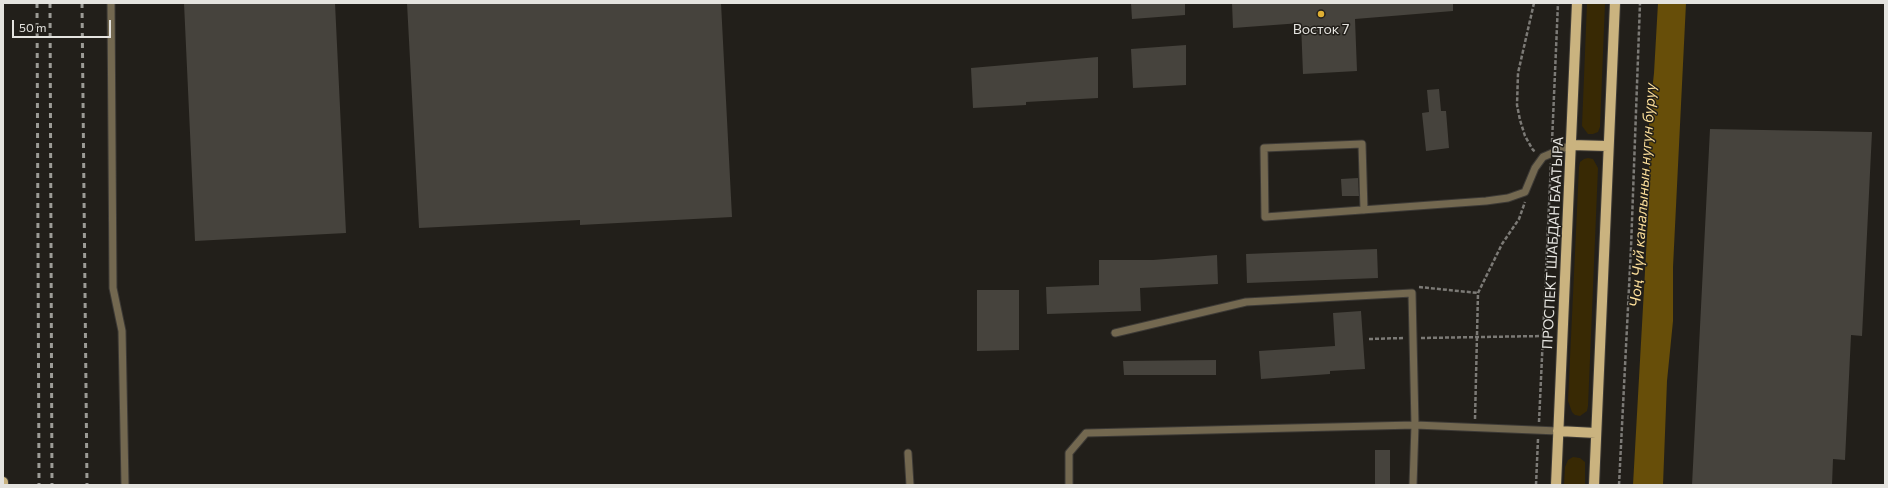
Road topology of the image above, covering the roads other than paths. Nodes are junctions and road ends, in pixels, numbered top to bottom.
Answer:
1 (111, 3) edge
2 (1577, 3) edge
3 (1615, 3) edge
4 (1571, 145) junction
5 (1608, 146) junction
6 (1364, 210) junction
7 (1115, 333) dead end
8 (1415, 425) junction
9 (1558, 431) junction
10 (1596, 433) junction
11 (908, 453) dead end
12 (125, 485) edge
13 (910, 485) edge
14 (1069, 485) edge
15 (1413, 485) edge
16 (1556, 485) edge
17 (1594, 485) edge

1 - 12 lane
2 - 4 main road, ПРОСПЕКТ ШАБДАН БААТЫРА
3 - 5 main road
4 - 5 main road
4 - 6 lane
4 - 9 main road, ПРОСПЕКТ ШАБДАН БААТЫРА
5 - 10 main road
6 - 6 lane
7 - 8 lane
8 - 9 lane
8 - 14 lane
8 - 15 lane
9 - 10 main road
9 - 16 main road, ПРОСПЕКТ ШАБДАН БААТЫРА
10 - 17 main road
11 - 13 lane

